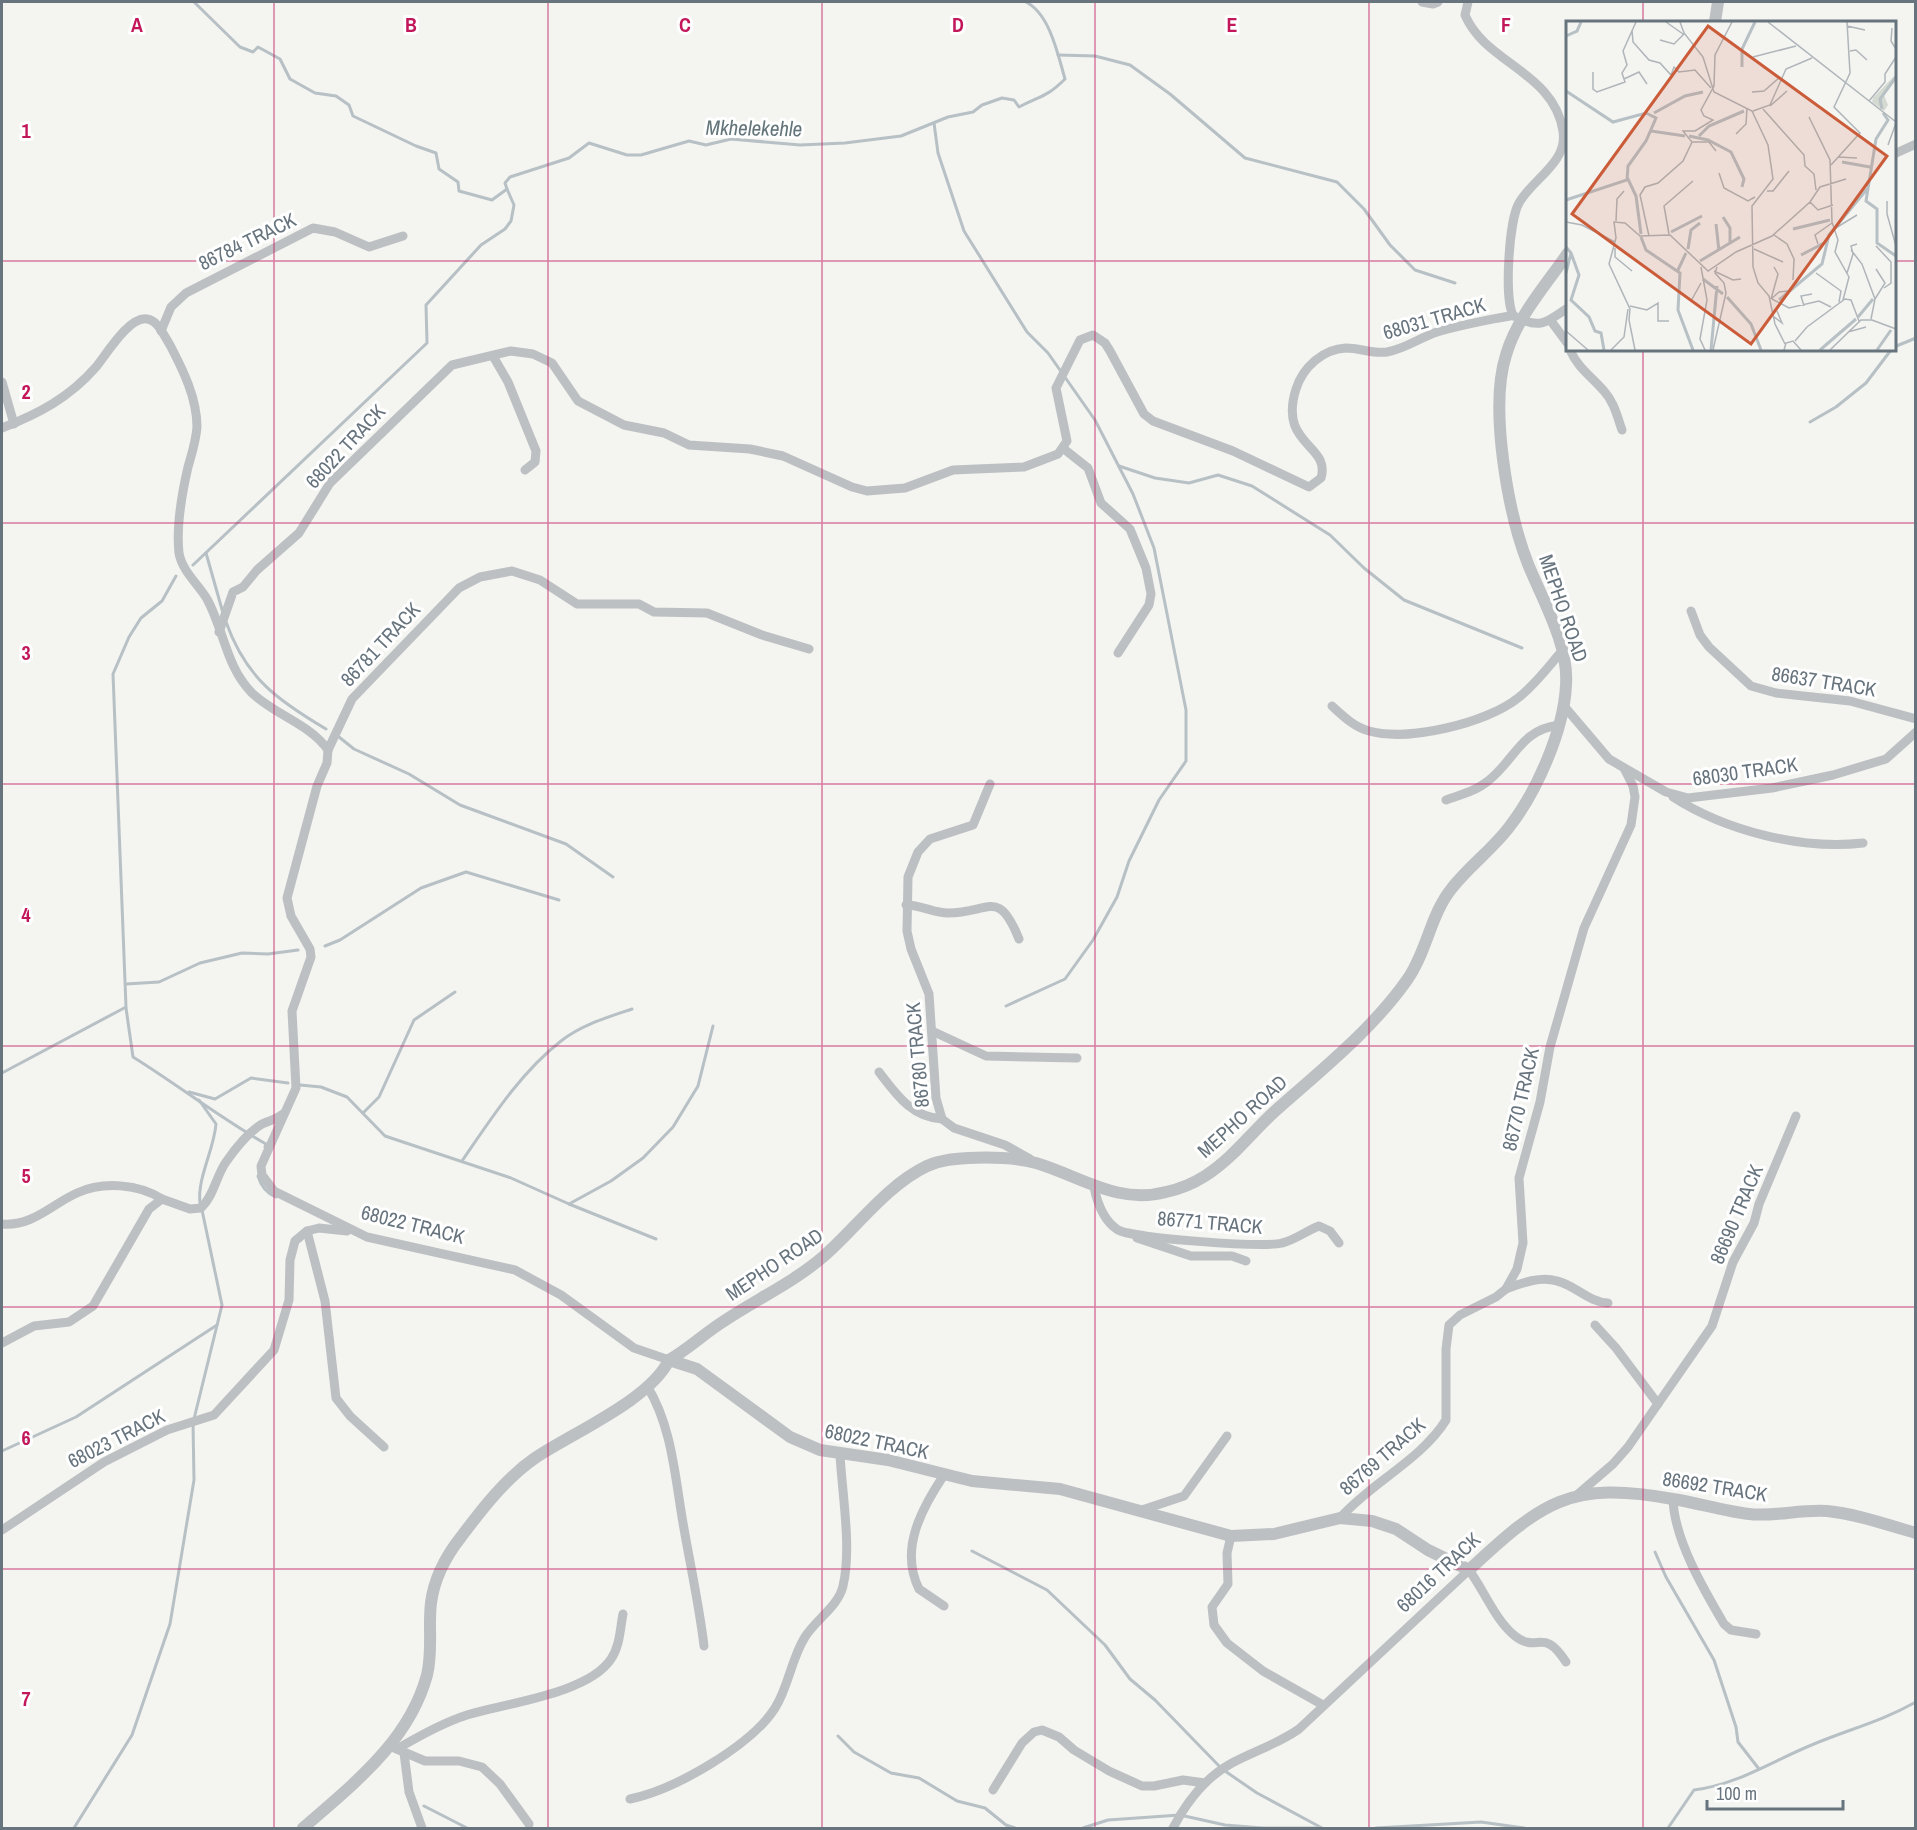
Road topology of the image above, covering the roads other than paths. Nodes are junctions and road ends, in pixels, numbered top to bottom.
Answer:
1 (1422, 2) edge
2 (1438, 2) edge
3 (1467, 2) edge
4 (1718, 2) edge
5 (1714, 21) edge
6 (1916, 144) edge
7 (1896, 153) edge
8 (403, 236) dead end
9 (1566, 256) edge
10 (1566, 310) edge
11 (1517, 317) junction
12 (1551, 321) junction
13 (161, 331) junction
14 (1566, 341) edge
15 (1571, 351) edge
16 (493, 356) junction
17 (2, 382) edge
18 (14, 424) junction
19 (2, 428) edge
20 (1622, 430) dead end
21 (1064, 449) junction
22 (525, 470) dead end
23 (1691, 611) dead end
24 (219, 632) junction
25 (809, 649) dead end
26 (1562, 651) junction
27 (1118, 653) dead end
28 (1332, 706) dead end
29 (1564, 706) junction
30 (1916, 718) edge
31 (1559, 725) junction
32 (1916, 732) edge
33 (328, 750) junction
34 (1624, 768) junction
35 (990, 784) dead end
36 (1666, 792) junction
37 (1446, 800) dead end
38 (1863, 843) dead end
39 (906, 905) junction
40 (1019, 939) dead end
41 (932, 1031) junction
42 (1077, 1058) dead end
43 (879, 1072) dead end
44 (284, 1114) junction
45 (1796, 1116) dead end
46 (942, 1119) junction
47 (1036, 1163) junction
48 (1094, 1187) junction
49 (162, 1199) junction
50 (2, 1224) edge
51 (307, 1231) junction
52 (353, 1232) junction
53 (1126, 1234) junction
54 (1339, 1243) dead end
55 (1246, 1261) dead end
56 (1506, 1289) junction
57 (1608, 1303) dead end
58 (1595, 1325) dead end
59 (1712, 1326) joint
60 (2, 1342) edge
61 (669, 1360) junction
62 (647, 1386) junction
63 (1658, 1404) junction
64 (1227, 1436) dead end
65 (384, 1447) dead end
66 (840, 1454) junction
67 (944, 1475) junction
68 (1577, 1495) junction
69 (1673, 1499) junction
70 (1142, 1510) junction
71 (1340, 1518) junction
72 (2, 1530) edge
73 (1916, 1533) edge
74 (1231, 1536) junction
75 (1469, 1569) junction
76 (944, 1606) dead end
77 (623, 1614) dead end
78 (1756, 1634) dead end
79 (704, 1646) dead end
80 (1566, 1662) dead end
81 (1323, 1705) junction
82 (397, 1750) junction
83 (1205, 1784) junction
84 (993, 1790) dead end
85 (630, 1799) dead end
86 (529, 1824) dead end
87 (303, 1828) edge
88 (422, 1828) edge
89 (1173, 1828) edge

1 - 2 street
3 - 11 street
4 - 5 street
6 - 7 street
8 - 13 street, 86784 TRACK
9 - 11 street, MEPHO ROAD
10 - 12 street
11 - 12 street, 68031 TRACK
11 - 21 street, 68031 TRACK
11 - 26 street, MEPHO ROAD
12 - 14 street
13 - 18 street
13 - 24 street
15 - 20 street
16 - 21 street
16 - 22 street
16 - 24 street, 68022 TRACK
17 - 18 street
18 - 19 street
21 - 27 street
23 - 30 street, 86637 TRACK
24 - 33 street
25 - 33 street, 86781 TRACK
26 - 28 street
26 - 29 street, MEPHO ROAD
29 - 31 street, MEPHO ROAD
29 - 34 street, 68030 TRACK
31 - 37 street
31 - 48 street, MEPHO ROAD
32 - 36 street, 68030 TRACK
33 - 44 street, 68022 TRACK
34 - 36 street, 68030 TRACK
34 - 56 street, 86770 TRACK
35 - 39 street, 86780 TRACK
36 - 38 street
39 - 40 street
39 - 41 street, 86780 TRACK
41 - 42 street
41 - 46 street, 86780 TRACK
43 - 46 street
44 - 49 street
44 - 52 street, 68022 TRACK
45 - 59 street, 86690 TRACK
46 - 47 street, 86780 TRACK
47 - 48 street, MEPHO ROAD
47 - 61 street, MEPHO ROAD
48 - 53 street
49 - 50 street
49 - 60 street
51 - 52 street
51 - 65 street
51 - 72 street, 68023 TRACK
52 - 61 street, 68022 TRACK
53 - 54 street, 86771 TRACK
53 - 55 street
56 - 57 street
56 - 71 street, 86769 TRACK
58 - 63 street
59 - 63 street, 68016 TRACK
61 - 62 street, MEPHO ROAD
61 - 66 street, 68022 TRACK
62 - 79 street
62 - 82 street, MEPHO ROAD
63 - 68 street, 68016 TRACK
64 - 70 street
66 - 67 street, 68022 TRACK
66 - 85 street
67 - 70 street, 68022 TRACK
67 - 76 street
68 - 69 street, 86692 TRACK
68 - 75 street, 68016 TRACK
69 - 73 street, 86692 TRACK
69 - 78 street
70 - 74 street, 68022 TRACK
71 - 74 street, 68022 TRACK
71 - 75 street, 68022 TRACK
74 - 81 street
75 - 80 street
75 - 81 street, 68016 TRACK
77 - 82 street
81 - 83 street, 68016 TRACK
82 - 86 street
82 - 87 street, MEPHO ROAD
82 - 88 street
83 - 84 street
83 - 89 street, 68016 TRACK

